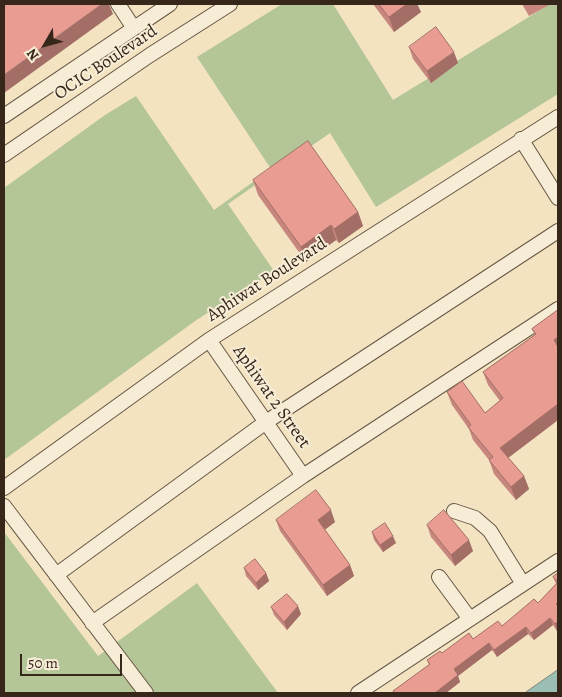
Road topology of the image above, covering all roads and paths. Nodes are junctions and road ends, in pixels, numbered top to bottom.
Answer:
1 (118, 4) edge
2 (170, 4) edge
3 (230, 4) edge
4 (133, 27) junction
5 (4, 116) edge
6 (558, 116) edge
7 (521, 139) junction
8 (4, 155) edge
9 (558, 198) edge
10 (558, 231) edge
11 (558, 309) edge
12 (209, 340) junction
13 (266, 422) junction
14 (303, 476) junction
15 (4, 488) edge
16 (4, 506) edge
17 (454, 510) dead end
18 (558, 561) edge
19 (56, 575) junction
20 (439, 577) dead end
21 (523, 584) junction
22 (470, 619) junction
23 (92, 623) junction
24 (146, 693) edge
25 (358, 693) edge

1 - 4 street
2 - 4 street, OCIC Boulevard
3 - 8 street, OCIC Boulevard
4 - 5 street, OCIC Boulevard
6 - 7 street, Aphiwat Boulevard
7 - 9 street
7 - 12 street, Aphiwat Boulevard
10 - 13 street
11 - 14 street
12 - 13 street, Aphiwat 2 Street
12 - 15 street, Aphiwat Boulevard
13 - 14 street, Aphiwat 2 Street
13 - 19 street
14 - 23 street
16 - 19 street
17 - 21 street
18 - 21 street
19 - 23 street
20 - 22 street
21 - 22 street
22 - 25 street
23 - 24 street

